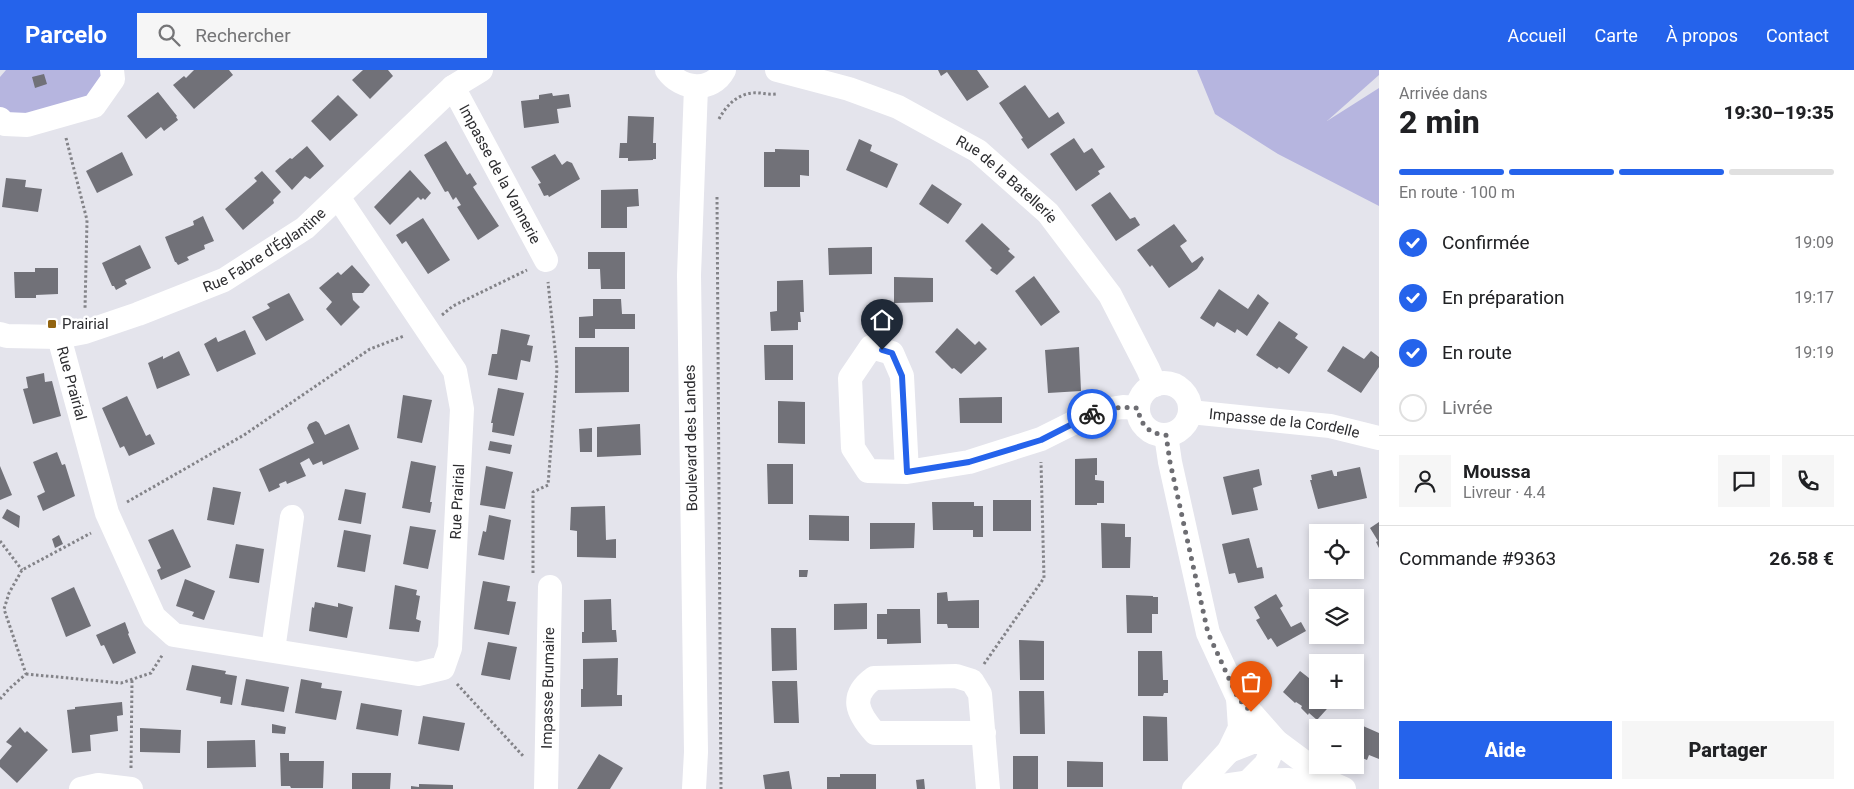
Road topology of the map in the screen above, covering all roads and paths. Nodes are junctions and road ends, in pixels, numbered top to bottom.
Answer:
1 (112, 70) edge
2 (481, 70) edge
3 (667, 70) edge
4 (724, 70) edge
5 (785, 72) edge
6 (453, 87) junction
7 (696, 87) junction
8 (60, 116) junction
9 (0, 119) edge
10 (716, 124) dead end
11 (716, 193) dead end
12 (338, 197) junction
13 (546, 260) junction
14 (426, 327) junction
15 (85, 332) junction
16 (0, 334) edge
17 (59, 337) junction
18 (1155, 385) junction
19 (1138, 408) junction
20 (1190, 412) junction
21 (1166, 435) junction
22 (1379, 438) edge
23 (1041, 440) junction
24 (907, 472) junction
25 (107, 514) junction
26 (292, 517) dead end
27 (0, 541) edge
28 (22, 570) junction
29 (541, 584) joint
30 (2, 610) edge
31 (174, 635) junction
32 (273, 650) junction
33 (443, 668) junction
34 (26, 674) junction
35 (132, 679) junction
36 (972, 681) junction
37 (1238, 698) junction
38 (0, 699) edge
39 (984, 733) junction
40 (1276, 741) junction
41 (1229, 751) junction
42 (526, 760) dead end
43 (1247, 783) junction
44 (1339, 787) edge
45 (81, 789) edge
46 (131, 789) edge
47 (546, 789) edge
48 (694, 789) edge
49 (721, 789) edge
50 (988, 789) edge
51 (1194, 789) edge
52 (1202, 789) edge

1 - 8 street
2 - 6 street, Rue Fabre d'Églantine
3 - 7 street
4 - 7 street
5 - 10 path
5 - 18 street, Rue de la Batellerie
6 - 12 street, Rue Fabre d'Églantine
6 - 13 street, Impasse de la Vannerie
7 - 48 street, Boulevard des Landes
8 - 9 street
8 - 15 path
11 - 49 path
12 - 14 street, Rue Prairial
12 - 15 street, Rue Fabre d'Églantine
13 - 14 path
13 - 29 path
14 - 25 path
14 - 33 street, Rue Prairial
15 - 17 street, Rue Fabre d'Églantine
16 - 17 street, Rue Fabre d'Églantine
17 - 25 street, Rue Prairial
18 - 19 street
18 - 20 street
19 - 21 street
19 - 23 street
20 - 21 street
20 - 22 street, Impasse de la Cordelle
21 - 37 street
23 - 24 street
23 - 36 path
24 - 24 street
25 - 28 path
25 - 31 street, Rue Prairial
26 - 32 street
27 - 28 path
28 - 30 path
29 - 47 street, Impasse Brumaire
30 - 34 path
31 - 32 street
31 - 35 path
32 - 33 street
33 - 42 path
34 - 35 path
34 - 38 path
35 - 46 path
36 - 39 street
36 - 39 street
37 - 40 street
37 - 41 street
39 - 50 street
40 - 41 street
40 - 43 street
40 - 44 street
41 - 51 street
43 - 44 street
43 - 52 street
45 - 46 street

